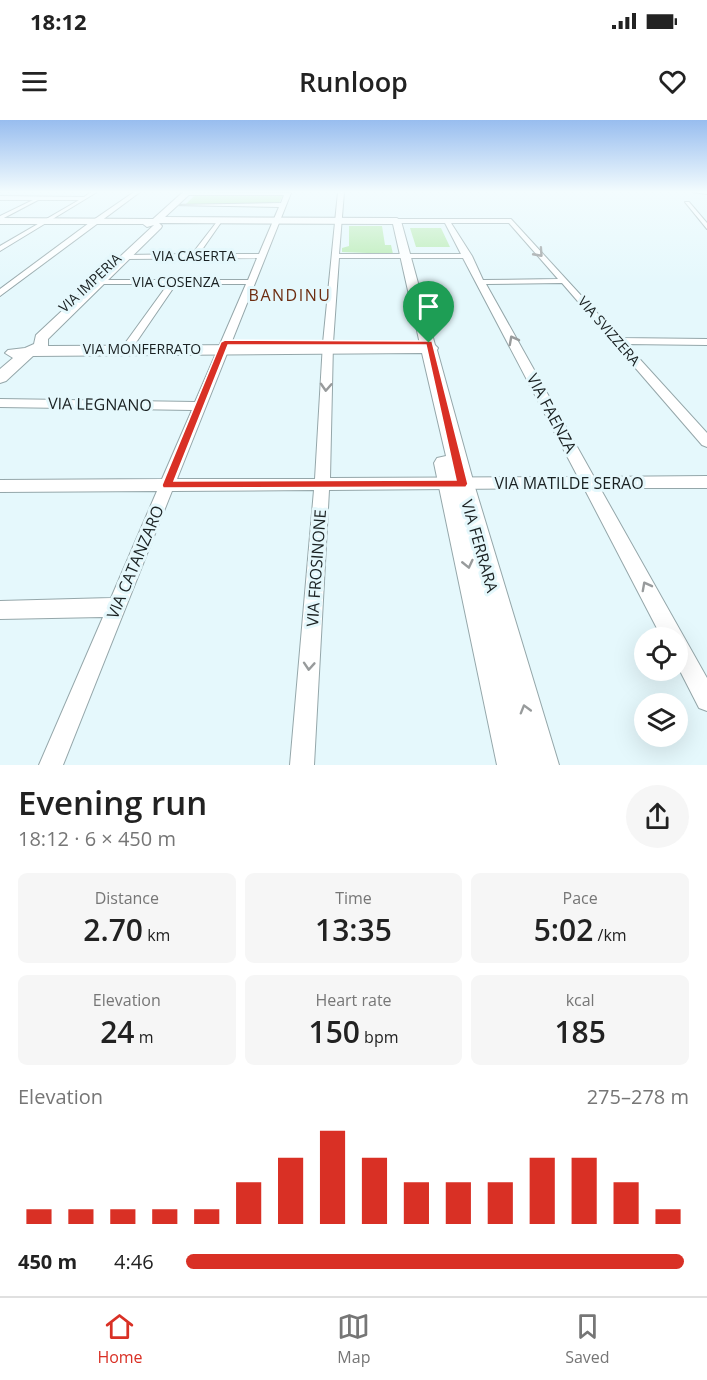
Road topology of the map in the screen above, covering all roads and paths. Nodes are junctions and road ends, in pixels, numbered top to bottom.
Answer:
1 (24, 222) edge
2 (389, 222) edge
3 (394, 222) edge
4 (448, 222) edge
5 (512, 222) edge
6 (44, 223) junction
7 (93, 223) junction
8 (158, 223) junction
9 (217, 223) junction
10 (275, 223) junction
11 (339, 223) junction
12 (0, 249) edge
13 (194, 256) junction
14 (262, 256) junction
15 (336, 256) junction
16 (402, 256) junction
17 (468, 256) junction
18 (126, 257) junction
19 (564, 281) junction
20 (100, 282) junction
21 (174, 282) junction
22 (251, 282) junction
23 (482, 282) junction
24 (0, 292) edge
25 (617, 340) junction
26 (131, 342) junction
27 (707, 342) edge
28 (21, 346) edge
29 (224, 346) junction
30 (328, 346) junction
31 (425, 346) junction
32 (0, 368) edge
33 (0, 378) edge
34 (0, 403) edge
35 (200, 406) junction
36 (707, 442) edge
37 (707, 482) edge
38 (456, 484) junction
39 (591, 484) junction
40 (167, 485) junction
41 (322, 485) junction
42 (0, 486) edge
43 (117, 607) junction
44 (0, 610) edge
45 (667, 627) edge
46 (688, 665) edge
47 (707, 700) edge
48 (51, 765) edge
49 (302, 765) edge
50 (515, 765) edge
51 (541, 765) edge

1 - 6 street
2 - 11 street
3 - 16 street, VIA FERRARA
4 - 17 street, VIA FAENZA
5 -> 19 street, VIA SVIZZERA
6 - 7 street
6 - 12 street
7 - 8 street
7 - 24 street
8 - 9 street
8 - 18 street, VIA IMPERIA
8 - 28 street, VIA IMPERIA
9 - 10 street
9 - 13 street
10 - 11 street
10 - 14 street, VIA CATANZARO
11 - 15 street, VIA FROSINONE
13 - 14 street, VIA CASERTA
13 - 18 street, VIA CASERTA
14 - 22 street, VIA CATANZARO
15 - 16 street
15 - 30 street, VIA FROSINONE
16 - 17 street
16 - 31 street, VIA FERRARA
17 - 23 street, VIA FAENZA
18 - 20 street, VIA IMPERIA
19 - 23 street
19 - 25 street, VIA SVIZZERA
20 - 21 street, VIA COSENZA
20 - 28 street, VIA IMPERIA
21 - 22 street, VIA COSENZA
21 - 26 street
22 - 29 street, VIA CATANZARO
39 -> 23 street, VIA FAENZA
25 - 27 street
25 - 36 street, VIA SVIZZERA
26 - 28 street, VIA MONFERRATO
26 - 29 street, VIA MONFERRATO
28 - 29 street, VIA MONFERRATO
28 - 32 street, VIA IMPERIA
28 - 33 street, VIA IMPERIA
29 - 30 street, VIA MONFERRATO
29 - 35 street, VIA CATANZARO
30 - 31 street, VIA MONFERRATO
30 -> 41 street, VIA FROSINONE
31 - 38 street, VIA FERRARA
34 - 35 street, VIA LEGNANO
35 - 40 street, VIA CATANZARO
37 - 39 street, VIA MATILDE SERAO
38 - 39 street, VIA MATILDE SERAO
38 - 41 street, VIA MATILDE SERAO
38 -> 50 street, VIA FERRARA
51 -> 38 street, VIA FERRARA
45 -> 39 street, VIA FAENZA
40 - 41 street, VIA MATILDE SERAO
40 - 42 street, VIA MATILDE SERAO
40 - 43 street, VIA CATANZARO
41 -> 49 street, VIA FROSINONE
43 - 44 street
43 - 48 street, VIA CATANZARO
46 - 47 street

